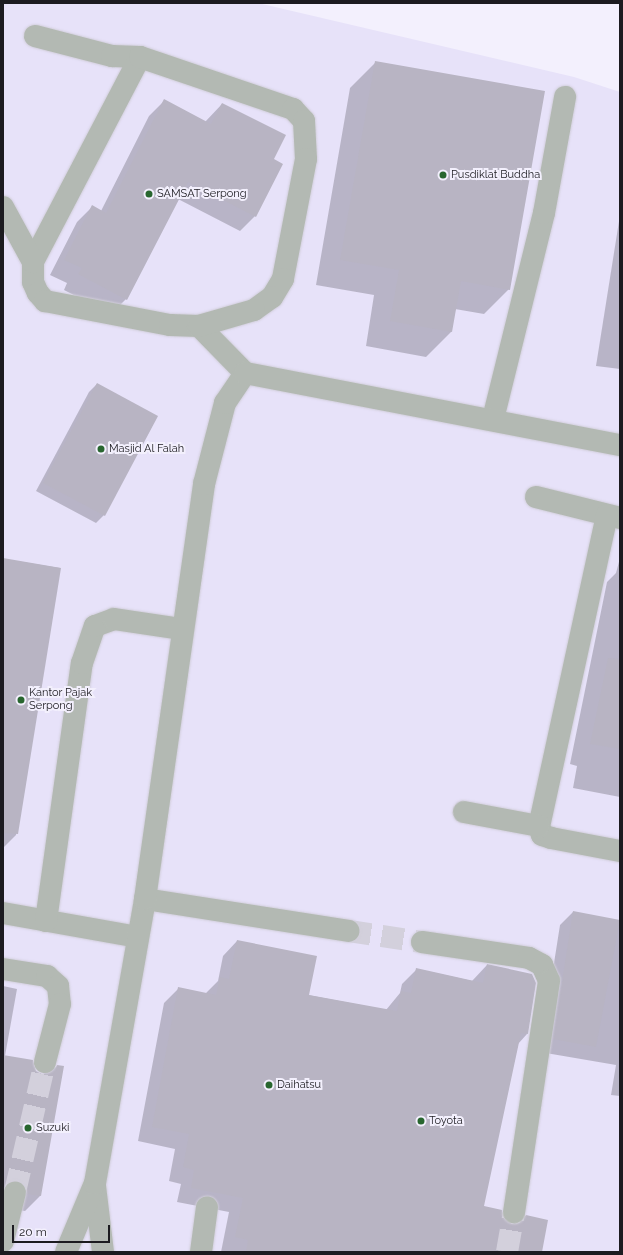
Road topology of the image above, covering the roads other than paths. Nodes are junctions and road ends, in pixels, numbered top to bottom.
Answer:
1 (35, 36) dead end
2 (140, 57) junction
3 (565, 97) dead end
4 (3, 207) edge
5 (33, 262) junction
6 (199, 326) junction
7 (245, 373) junction
8 (493, 419) junction
9 (620, 445) edge
10 (536, 497) dead end
11 (613, 516) edge
12 (181, 629) junction
13 (464, 812) dead end
14 (539, 826) junction
15 (620, 851) edge
16 (145, 899) junction
17 (3, 913) edge
18 (46, 921) junction
19 (349, 931) tunnel mouth
20 (422, 942) tunnel mouth
21 (137, 946) junction
22 (3, 969) edge
23 (45, 1062) tunnel mouth
24 (95, 1183) junction
25 (15, 1192) tunnel mouth
26 (208, 1207) dead end
27 (514, 1212) tunnel mouth
28 (3, 1241) edge
29 (66, 1252) edge
30 (102, 1252) edge
31 (201, 1252) edge

1 - 2 lane
2 - 5 lane
2 - 6 lane
3 - 8 lane
4 - 5 lane
5 - 6 lane
6 - 7 lane
7 - 8 lane
7 - 12 lane
8 - 9 lane
10 - 11 lane
11 - 14 lane
12 - 16 lane
12 - 18 lane
13 - 14 lane
14 - 15 lane
16 - 19 lane
16 - 21 lane
17 - 18 lane
18 - 21 lane
20 - 27 lane
21 - 24 lane
22 - 23 lane
24 - 29 lane
24 - 30 lane
25 - 28 lane
26 - 31 lane

